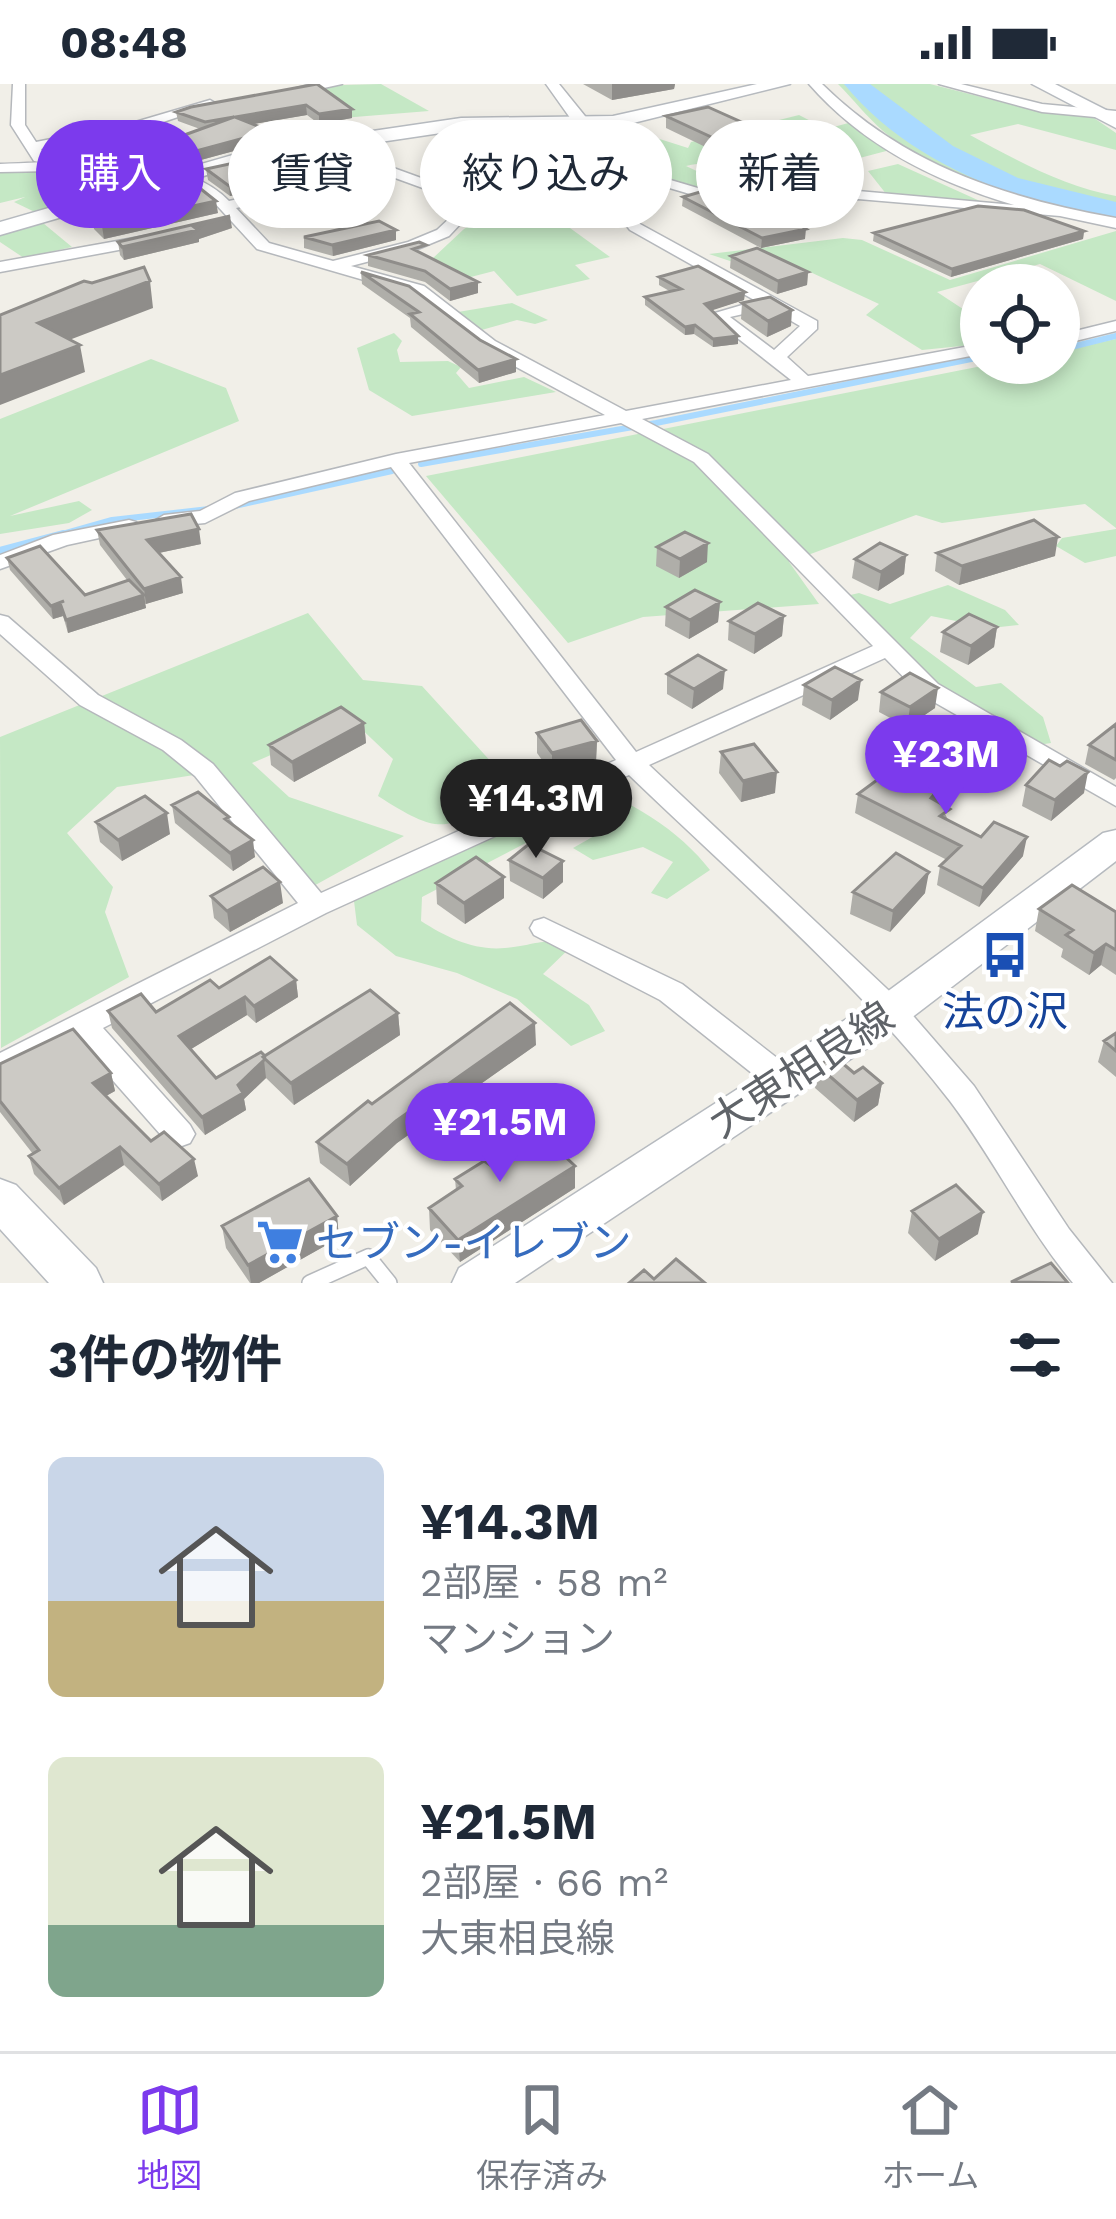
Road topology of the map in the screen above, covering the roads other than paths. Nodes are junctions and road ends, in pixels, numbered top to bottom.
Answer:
1 (336, 84) edge
2 (552, 84) edge
3 (781, 84) edge
4 (815, 84) edge
5 (945, 84) edge
6 (1041, 84) edge
7 (20, 91) edge
8 (272, 94) edge
9 (0, 100) edge
10 (233, 100) edge
11 (1113, 117) edge
12 (579, 120) edge
13 (612, 120) edge
14 (420, 130) edge
15 (32, 147) junction
16 (36, 152) edge
17 (36, 166) edge
18 (0, 168) edge
19 (204, 172) edge
20 (204, 193) edge
21 (864, 199) edge
22 (1056, 213) junction
23 (226, 216) joint
24 (36, 220) edge
25 (1116, 223) edge
26 (447, 228) edge
27 (639, 228) edge
28 (0, 230) edge
29 (159, 237) edge
30 (333, 266) junction
31 (0, 267) edge
32 (776, 302) junction
33 (1116, 326) edge
34 (1080, 335) edge
35 (960, 353) edge
36 (779, 363) junction
37 (804, 382) junction
38 (640, 423) junction
39 (396, 460) junction
40 (0, 562) edge
41 (0, 622) edge
42 (885, 649) junction
43 (632, 762) junction
44 (1116, 798) edge
45 (1116, 842) edge
46 (316, 906) junction
47 (544, 928) dead end
48 (891, 1011) junction
49 (82, 1025) junction
50 (0, 1067) edge
51 (784, 1081) junction
52 (179, 1134) dead end
53 (0, 1198) edge
54 (79, 1283) edge
55 (310, 1283) edge
56 (389, 1283) edge
57 (476, 1283) edge
58 (1094, 1283) edge

1 - 8 street
2 - 12 street
3 - 13 street
4 - 22 street
5 - 11 street
6 - 11 street
7 - 9 street
7 - 15 street
10 - 15 street
14 - 19 street
15 - 16 street
17 - 18 street
20 - 23 street
21 - 22 street
22 - 25 street
23 - 30 street
24 - 28 street
26 - 30 street
27 - 32 street
29 - 31 street
30 - 38 street
32 - 36 street
32 - 36 street
33 - 34 street
35 - 37 street
36 - 37 street
37 - 38 street
38 - 39 street
38 - 42 street
39 - 40 street
39 - 43 street
41 - 46 street
42 - 43 street
42 - 44 street
43 - 46 street
43 - 48 street
45 - 48 street, 大東相良線
46 - 49 street
47 - 51 street
48 - 51 street, 大東相良線
48 - 58 street
49 - 50 street
49 - 52 street
51 - 57 street, 大東相良線
53 - 54 street
55 - 56 lane

